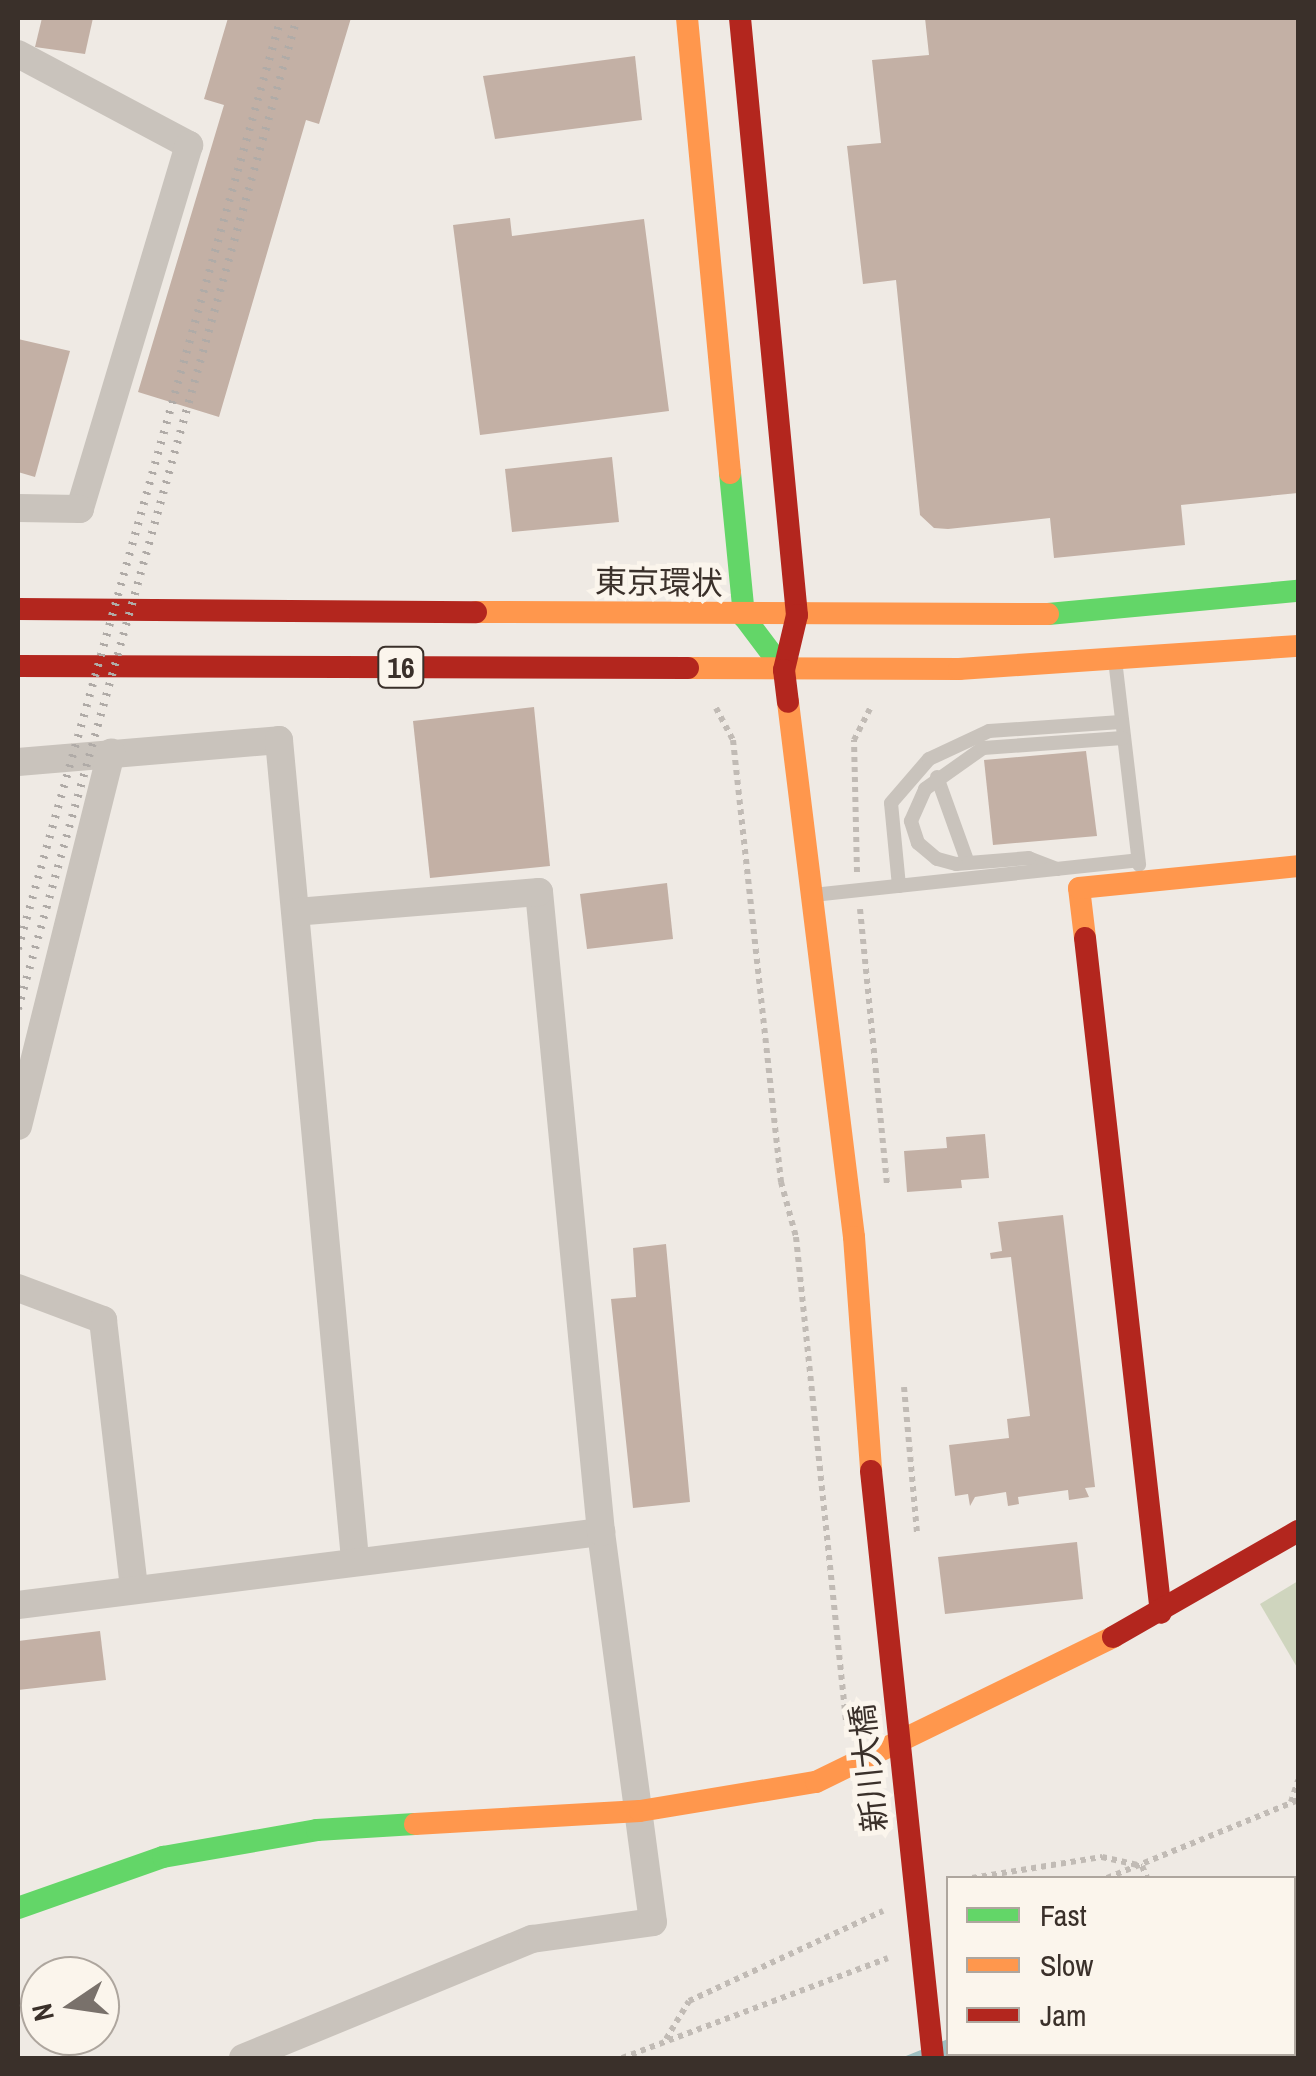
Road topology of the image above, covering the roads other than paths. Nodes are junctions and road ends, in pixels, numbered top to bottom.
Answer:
1 (688, 18) edge
2 (740, 18) edge
3 (18, 54) edge
4 (18, 508) edge
5 (1298, 591) edge
6 (18, 609) edge
7 (797, 614) junction
8 (744, 617) junction
9 (1298, 646) edge
10 (1115, 662) junction
11 (18, 666) edge
12 (784, 670) junction
13 (1122, 730) junction
14 (111, 752) junction
15 (18, 762) edge
16 (938, 777) junction
17 (968, 863) junction
18 (1298, 866) edge
19 (1057, 869) junction
20 (1140, 870) junction
21 (899, 886) junction
22 (812, 895) junction
23 (297, 912) junction
24 (18, 1126) edge
25 (18, 1288) edge
26 (1298, 1531) edge
27 (601, 1532) junction
28 (355, 1560) junction
29 (134, 1588) junction
30 (18, 1604) edge
31 (1160, 1613) junction
32 (640, 1811) junction
33 (18, 1908) edge
34 (243, 2058) edge
35 (933, 2058) edge

1 - 8 main road
2 - 7 main road
3 - 4 street
5 - 7 main road, 東京環状 / 16
6 - 8 main road, 東京環状 / 16
7 - 8 main road, 東京環状 / 16
7 - 12 main road
8 - 12 main road
9 - 10 main road, 16
10 - 12 main road, 16
10 - 13 lane
11 - 12 main road, 16
12 - 22 main road, 新川大橋
13 - 16 lane
13 - 20 lane
13 - 21 lane
14 - 15 street
14 - 23 street
14 - 24 street
16 - 17 lane
16 - 17 lane
17 - 19 lane
18 - 20 main road
19 - 20 lane
19 - 21 lane
20 - 31 main road
21 - 22 lane
22 - 35 main road, 新川大橋, bridge
23 - 27 street
23 - 28 street
25 - 29 street
26 - 31 main road
27 - 28 street
27 - 32 street
28 - 29 street
29 - 30 street
31 - 32 main road
32 - 33 main road
32 - 34 street

